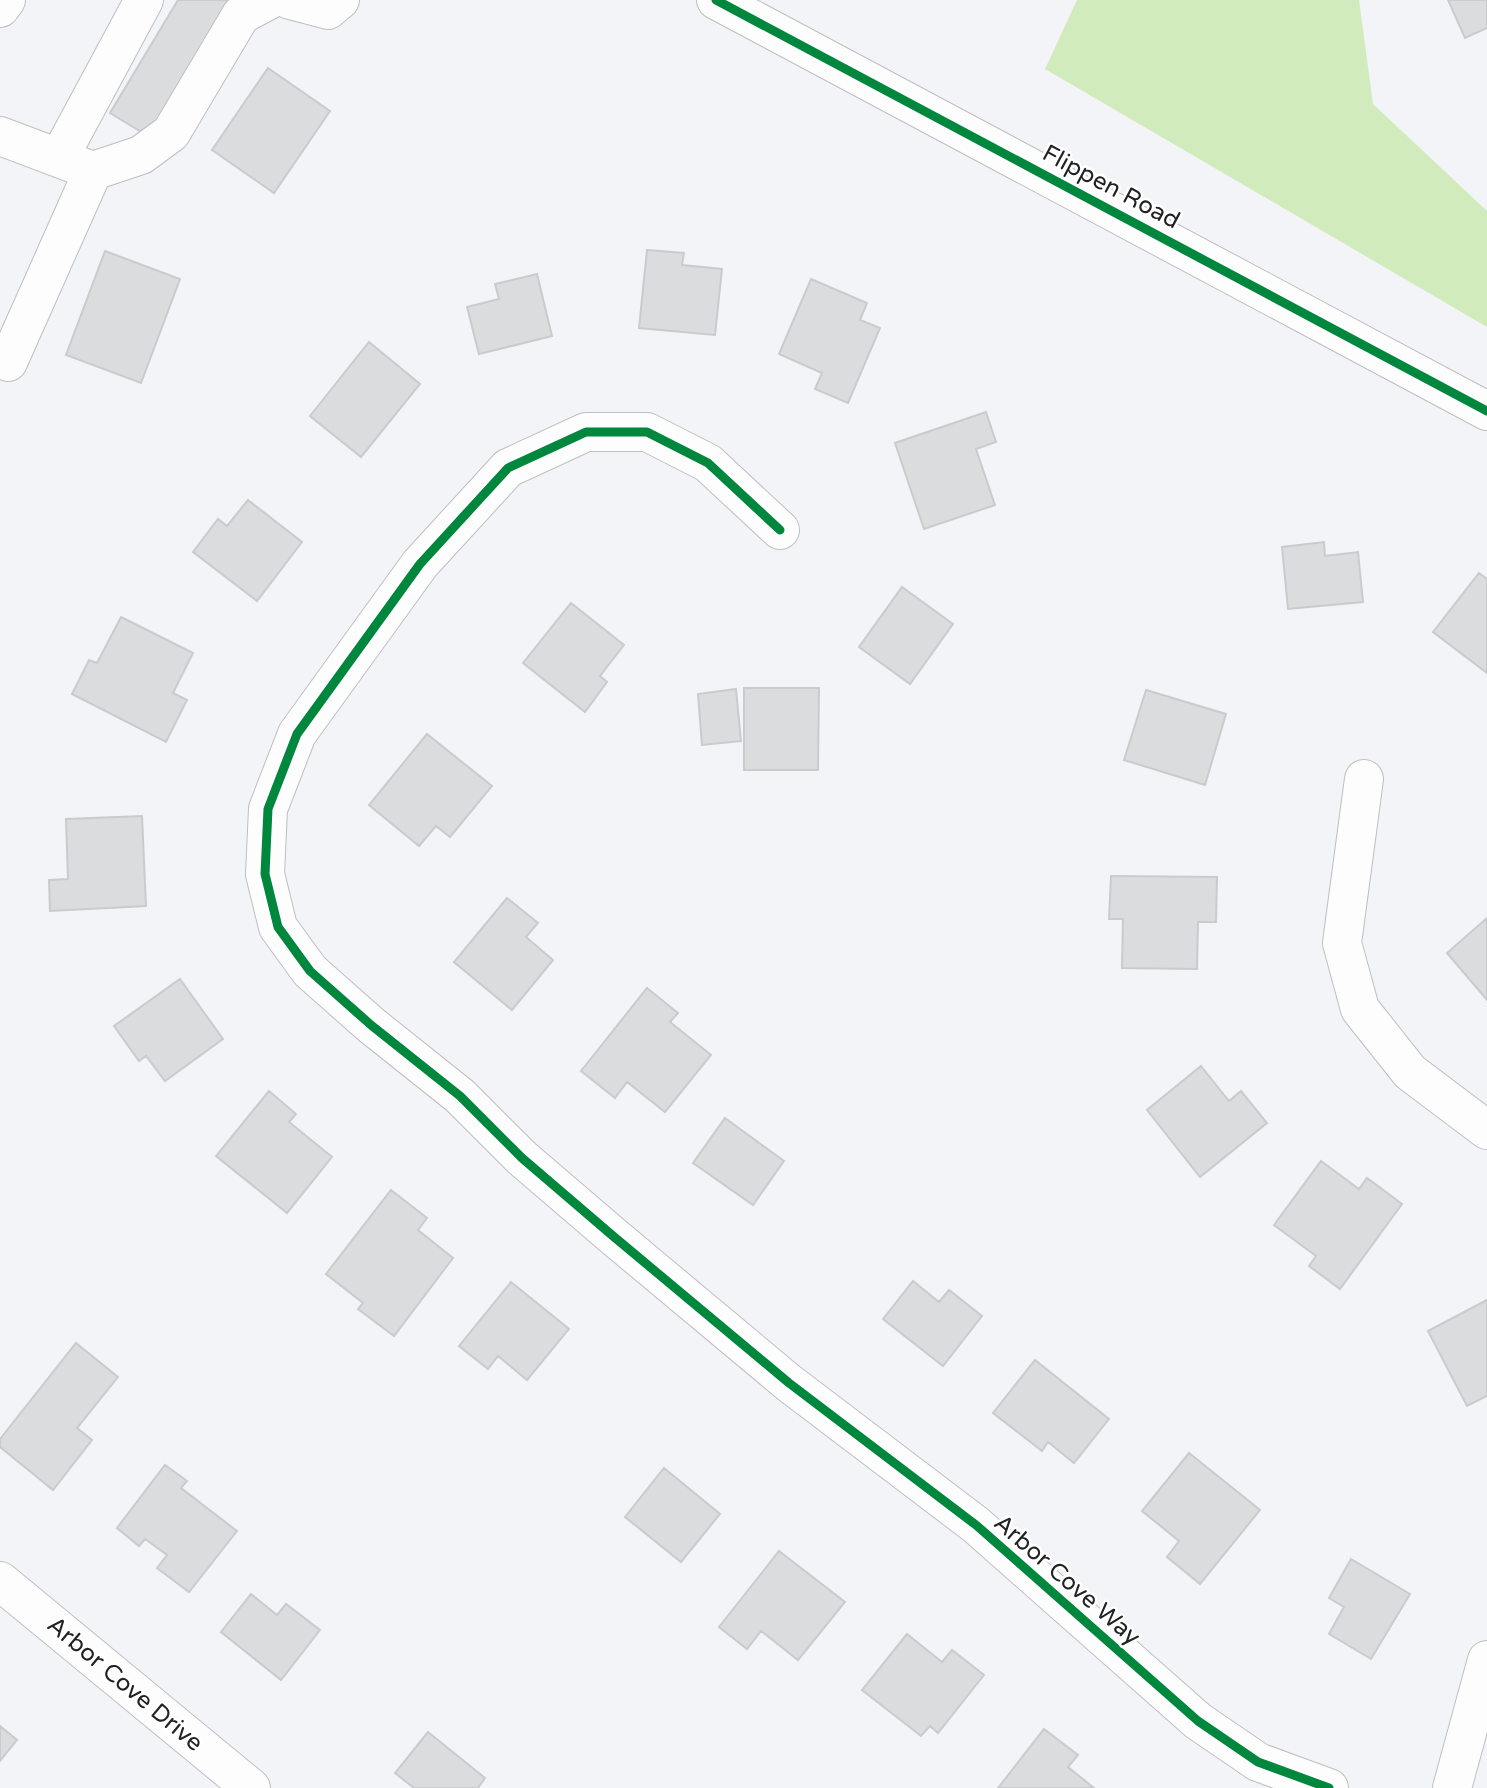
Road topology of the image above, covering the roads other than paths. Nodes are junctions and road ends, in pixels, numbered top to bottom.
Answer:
1 (145, 0) edge
2 (269, 0) edge
3 (290, 0) edge
4 (340, 0) edge
5 (716, 0) edge
6 (0, 136) edge
7 (76, 165) junction
8 (8, 362) dead end
9 (1487, 411) edge
10 (780, 530) dead end
11 (1363, 779) dead end
12 (1487, 1130) edge
13 (0, 1581) edge
14 (1487, 1660) edge
15 (251, 1788) edge
16 (1329, 1788) edge
17 (1452, 1788) edge

1 - 7 street
2 - 7 street
3 - 4 street
5 - 9 street, Flippen Road
6 - 7 street
7 - 8 street
10 - 16 street, Arbor Cove Way
11 - 12 street
13 - 15 street, Arbor Cove Drive
14 - 17 street

